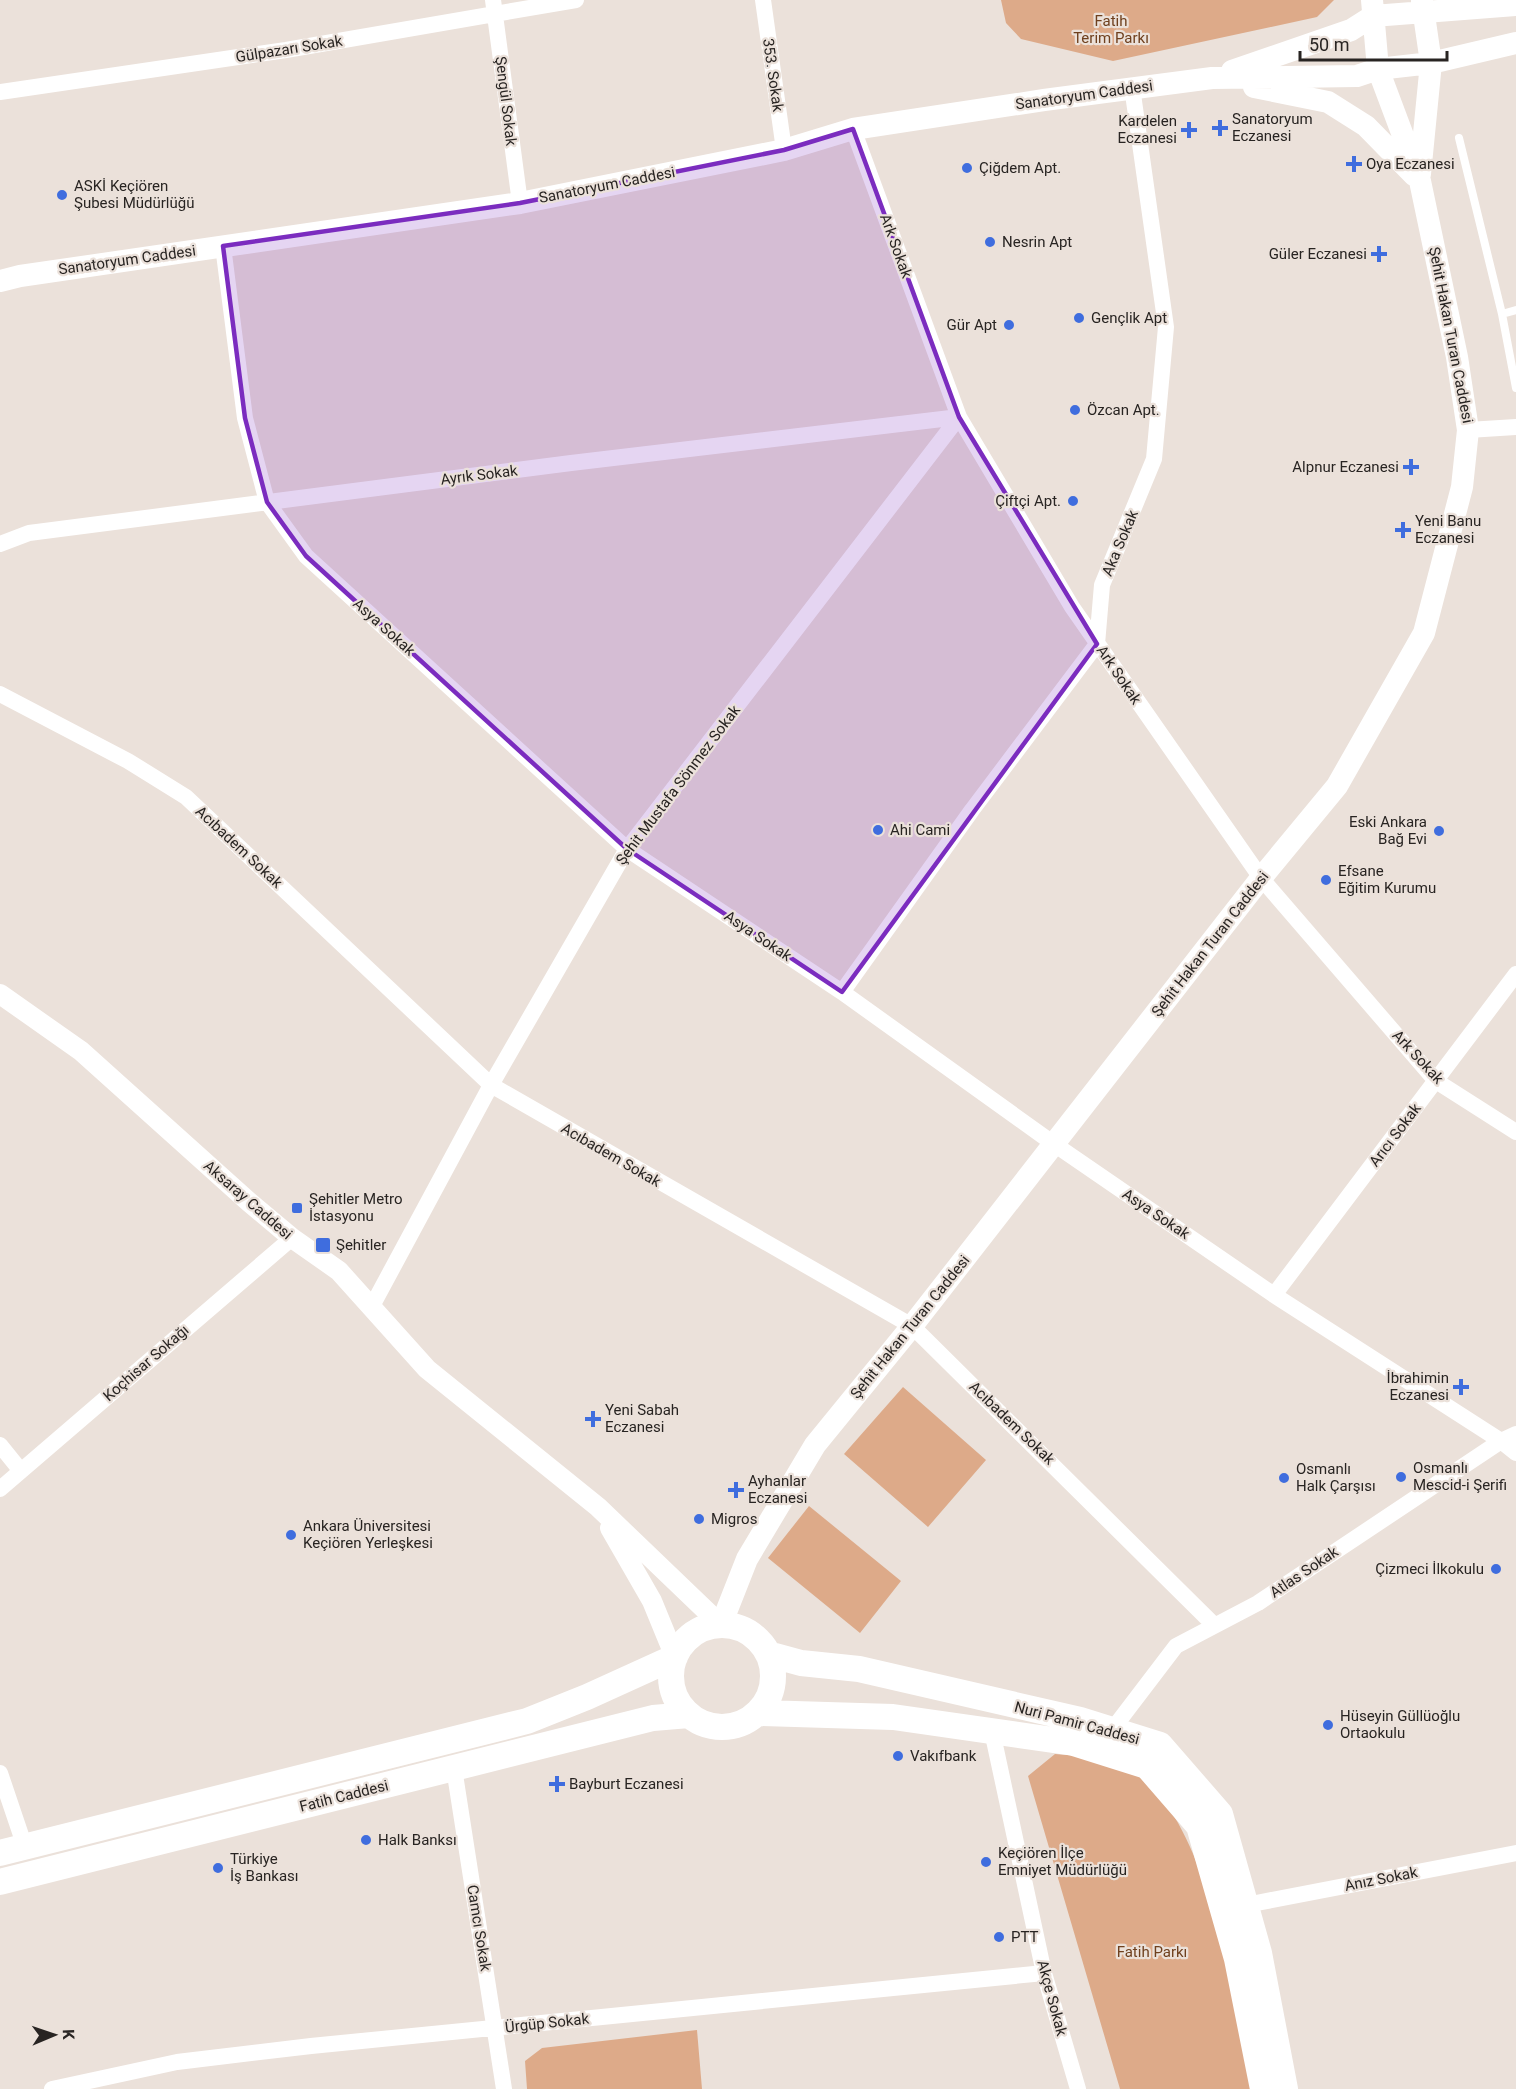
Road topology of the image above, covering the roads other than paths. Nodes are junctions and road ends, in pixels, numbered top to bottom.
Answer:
1 (576, 0) edge
2 (763, 0) edge
3 (1516, 5) edge
4 (1424, 7) edge
5 (494, 8) edge
6 (1373, 8) edge
7 (1516, 44) edge
8 (1431, 63) junction
9 (1378, 69) junction
10 (1212, 78) junction
11 (1132, 87) junction
12 (0, 92) edge
13 (853, 129) junction
14 (1459, 138) dead end
15 (784, 150) junction
16 (1420, 181) junction
17 (520, 203) junction
18 (223, 246) junction
19 (0, 281) edge
20 (1516, 310) edge
21 (1502, 314) junction
22 (1516, 388) edge
23 (959, 417) junction
24 (1516, 427) edge
25 (1468, 430) junction
26 (267, 502) junction
27 (0, 544) edge
28 (1098, 644) junction
29 (0, 694) edge
30 (627, 849) junction
31 (1261, 878) junction
32 (1516, 974) edge
33 (842, 992) junction
34 (0, 994) edge
35 (1436, 1081) junction
36 (491, 1085) junction
37 (1516, 1131) edge
38 (1054, 1144) junction
39 (292, 1238) junction
40 (1274, 1295) junction
41 (371, 1308) junction
42 (912, 1326) junction
43 (1509, 1437) edge
44 (0, 1445) edge
45 (1516, 1453) edge
46 (21, 1471) junction
47 (0, 1489) edge
48 (598, 1507) junction
49 (1214, 1624) junction
50 (721, 1625) junction
51 (768, 1654) junction
52 (675, 1657) junction
53 (758, 1713) junction
54 (689, 1716) junction
55 (1112, 1730) junction
56 (992, 1731) junction
57 (454, 1768) junction
58 (0, 1773) edge
59 (25, 1847) junction
60 (0, 1853) edge
61 (1516, 1853) edge
62 (0, 1882) edge
63 (1246, 1905) junction
64 (1044, 1972) junction
65 (495, 2028) junction
66 (52, 2089) edge
67 (504, 2089) edge
68 (1078, 2089) edge
69 (1263, 2089) edge
70 (1285, 2089) edge

1 - 5 street, Gülpazarı Sokak
2 - 15 street, 353. Sokak
3 - 4 main road, Sanatoryum Caddesi
4 - 6 main road, Sanatoryum Caddesi
4 - 8 main road
5 - 12 street, Gülpazarı Sokak
5 - 17 street, Şengül Sokak
6 - 9 main road
6 - 10 main road, Sanatoryum Caddesi
7 - 8 main road, Sanatoryum Caddesi
8 - 9 main road, Sanatoryum Caddesi
8 - 16 main road
9 - 10 main road, Sanatoryum Caddesi
9 - 16 main road
10 - 11 main road, Sanatoryum Caddesi
10 - 16 main road
11 - 13 main road, Sanatoryum Caddesi
11 - 28 street, Aka Sokak
13 - 15 main road, Sanatoryum Caddesi
13 - 23 street, Ark Sokak
14 - 21 lane
15 - 17 main road, Sanatoryum Caddesi
16 - 25 main road, Şehit Hakan Turan Caddesi
17 - 18 main road, Sanatoryum Caddesi
18 - 19 main road, Sanatoryum Caddesi
18 - 26 street, Asya Sokak
20 - 21 lane
21 - 22 lane
23 - 26 street, Ayrık Sokak
23 - 28 street, Ark Sokak
23 - 30 street, Şehit Mustafa Sönmez Sokak
24 - 25 street
25 - 31 main road, Şehit Hakan Turan Caddesi
26 - 27 street, Ayrık Sokak
26 - 30 street, Asya Sokak
28 - 31 street, Ark Sokak
28 - 33 street
29 - 36 street, Acıbadem Sokak
30 - 33 street, Asya Sokak
30 - 36 street, Şehit Mustafa Sönmez Sokak
31 - 35 street, Ark Sokak
31 - 38 main road, Şehit Hakan Turan Caddesi
32 - 35 street, Arıcı Sokak
33 - 38 street, Asya Sokak
34 - 39 street, Aksaray Caddesi
35 - 37 street, Ark Sokak
35 - 40 street, Arıcı Sokak
36 - 41 street, Şehit Mustafa Sönmez Sokak
36 - 42 street, Acıbadem Sokak
38 - 40 street, Asya Sokak
38 - 42 main road, Şehit Hakan Turan Caddesi
39 - 41 street, Aksaray Caddesi
39 - 46 street, Koçhisar Sokağı
40 - 43 street, Asya Sokak
41 - 48 street, Aksaray Caddesi
42 - 49 street, Acıbadem Sokak
42 - 50 main road, Şehit Hakan Turan Caddesi
43 - 45 street, Asya Sokak
43 - 49 street, Atlas Sokak
44 - 46 street
46 - 47 street, Koçhisar Sokağı
48 - 50 street, Aksaray Caddesi
48 - 52 street
49 - 55 street, Atlas Sokak
50 - 51 main road
50 - 52 main road
51 - 53 main road
51 - 55 main road, Nuri Pamir Caddesi
52 - 54 main road
52 - 59 main road, Fatih Caddesi
53 - 54 main road
53 - 56 main road, Nuri Pamir Caddesi
54 - 57 main road, Fatih Caddesi
55 - 63 main road, Nuri Pamir Caddesi
56 - 64 street, Akçe Sokak
56 - 69 main road, Nuri Pamir Caddesi
57 - 62 main road, Fatih Caddesi
57 - 65 street, Camcı Sokak
58 - 59 street
59 - 60 main road, Fatih Caddesi
61 - 63 street, Anız Sokak
63 - 70 main road, Nuri Pamir Caddesi
64 - 65 street, Ürgüp Sokak
64 - 68 street, Akçe Sokak
65 - 66 street, Ürgüp Sokak
65 - 67 street, Camcı Sokak

